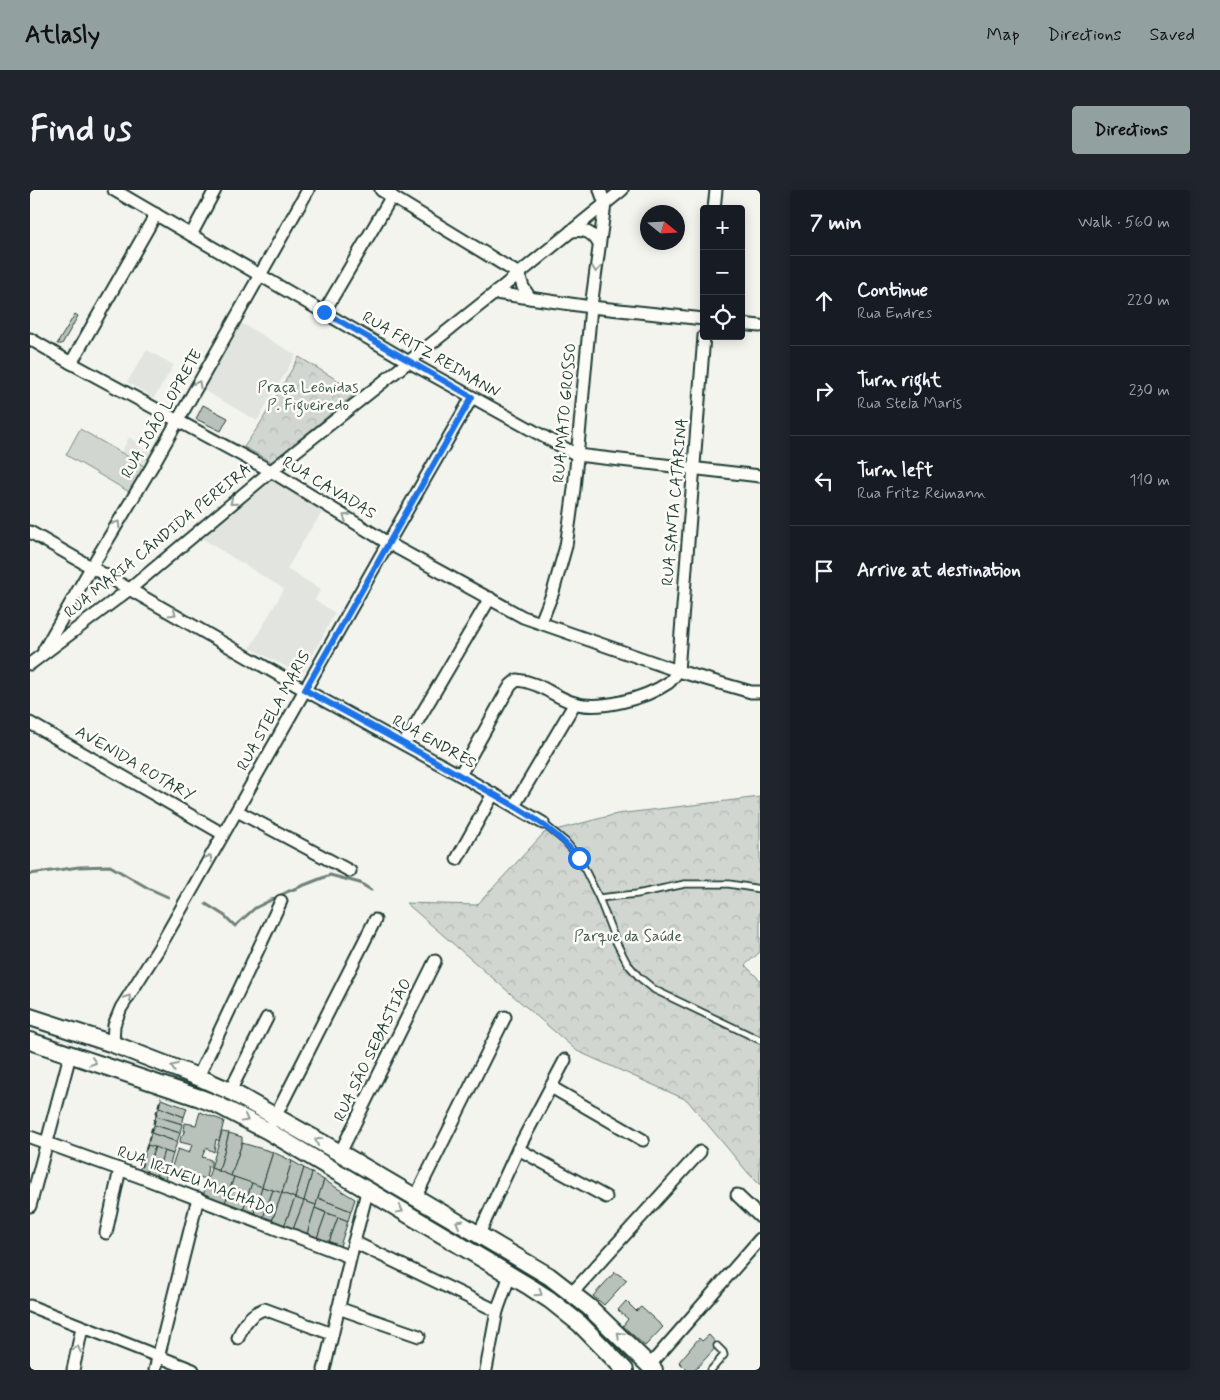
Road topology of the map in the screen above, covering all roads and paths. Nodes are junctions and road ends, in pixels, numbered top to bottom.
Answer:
1 (216, 190) edge
2 (308, 190) edge
3 (381, 190) edge
4 (600, 190) edge
5 (622, 190) edge
6 (716, 190) edge
7 (120, 191) edge
8 (392, 196) junction
9 (609, 197) edge
10 (714, 205) edge
11 (156, 214) junction
12 (571, 232) junction
13 (191, 235) junction
14 (600, 244) junction
15 (519, 274) junction
16 (259, 275) junction
17 (495, 293) junction
18 (530, 298) junction
19 (592, 307) junction
20 (324, 312) junction
21 (700, 318) edge
22 (745, 324) edge
23 (760, 326) edge
24 (30, 339) edge
25 (704, 340) edge
26 (409, 362) junction
27 (71, 363) junction
28 (472, 397) junction
29 (177, 421) junction
30 (577, 455) junction
31 (694, 468) junction
32 (271, 471) junction
33 (760, 476) edge
34 (30, 532) edge
35 (388, 543) junction
36 (92, 566) junction
37 (131, 588) junction
38 (490, 598) junction
39 (541, 622) junction
40 (42, 653) junction
41 (30, 664) edge
42 (678, 671) junction
43 (305, 690) junction
44 (760, 692) edge
45 (575, 704) junction
46 (30, 723) edge
47 (404, 744) junction
48 (460, 775) junction
49 (493, 794) junction
50 (514, 806) junction
51 (237, 811) junction
52 (543, 823) joint
53 (223, 834) junction
54 (456, 859) dead end
55 (350, 871) dead end
56 (760, 889) edge
57 (599, 898) junction
58 (281, 901) dead end
59 (375, 920) dead end
60 (435, 961) dead end
61 (30, 1017) edge
62 (505, 1017) dead end
63 (268, 1018) dead end
64 (760, 1040) edge
65 (30, 1041) edge
66 (113, 1044) junction
67 (70, 1055) junction
68 (565, 1060) dead end
69 (198, 1077) junction
70 (165, 1086) junction
71 (551, 1087) junction
72 (230, 1091) junction
73 (271, 1124) junction
74 (30, 1137) edge
75 (642, 1140) dead end
76 (46, 1143) junction
77 (518, 1149) junction
78 (700, 1152) dead end
79 (340, 1153) junction
80 (120, 1169) junction
81 (138, 1176) junction
82 (367, 1192) junction
83 (737, 1195) dead end
84 (606, 1197) dead end
85 (198, 1198) junction
86 (415, 1198) junction
87 (30, 1206) edge
88 (760, 1217) edge
89 (106, 1233) dead end
90 (479, 1234) junction
91 (760, 1239) edge
92 (354, 1242) junction
93 (350, 1257) junction
94 (510, 1275) junction
95 (572, 1293) junction
96 (30, 1306) edge
97 (338, 1308) junction
98 (497, 1311) junction
99 (82, 1328) junction
100 (332, 1334) junction
101 (419, 1336) dead end
102 (238, 1338) dead end
103 (717, 1346) dead end
104 (158, 1357) junction
105 (652, 1368) edge
106 (73, 1370) edge
107 (155, 1370) edge
108 (193, 1370) edge
109 (324, 1370) edge
110 (486, 1370) edge
111 (625, 1370) edge
112 (711, 1370) edge

1 - 13 street
2 - 16 street, RUA JOÃO LOPRETE
3 - 8 street
4 - 9 street
5 - 9 street, RUA MARIA CÂNDIDA PEREIRA
6 - 10 street
7 - 11 street, RUA FRITZ REIMANN
8 - 15 street
8 - 20 street
9 - 12 street, RUA MARIA CÂNDIDA PEREIRA
9 - 14 street, RUA MATO GROSSO
11 - 13 street, RUA FRITZ REIMANN
11 - 27 street
12 - 14 street
12 - 15 street, RUA MARIA CÂNDIDA PEREIRA
13 - 16 street, RUA FRITZ REIMANN
14 -> 19 street, RUA MATO GROSSO
15 - 17 street, RUA MARIA CÂNDIDA PEREIRA
15 - 18 street
16 - 20 street, RUA FRITZ REIMANN
29 -> 16 street, RUA JOÃO LOPRETE
17 - 18 street
17 - 26 street, RUA MARIA CÂNDIDA PEREIRA
18 - 19 street
19 - 21 street
19 - 30 street, RUA MATO GROSSO
20 - 26 street, RUA FRITZ REIMANN
22 - 23 street
24 - 27 street, RUA CAVADAS
25 - 31 street, RUA SANTA CATARINA
26 - 28 street, RUA FRITZ REIMANN
26 - 32 street, RUA MARIA CÂNDIDA PEREIRA
27 - 29 street, RUA CAVADAS
28 - 30 street, RUA FRITZ REIMANN
28 - 35 street, RUA STELA MARIS
29 - 32 street, RUA CAVADAS
36 -> 29 street, RUA JOÃO LOPRETE
30 - 31 street
30 - 39 street, RUA MATO GROSSO
31 - 33 street
31 - 42 street, RUA SANTA CATARINA
35 -> 32 street, RUA CAVADAS
32 -> 37 street, RUA MARIA CÂNDIDA PEREIRA
34 - 36 street, RUA ENDRES
35 - 38 street, RUA CAVADAS
35 - 43 street, RUA STELA MARIS
36 - 37 street, RUA ENDRES
36 - 40 street, RUA JOÃO LOPRETE
37 - 40 street, RUA MARIA CÂNDIDA PEREIRA
37 -> 43 street, RUA ENDRES
38 - 39 street, RUA CAVADAS
38 - 47 street
39 - 42 street, RUA CAVADAS
40 - 41 street, RUA MARIA CÂNDIDA PEREIRA
42 - 44 street, RUA CAVADAS
42 - 45 street
43 - 47 street, RUA ENDRES
43 - 51 street, RUA STELA MARIS
45 - 48 street
45 - 50 street
46 - 53 street, AVENIDA ROTARY
47 - 48 street, RUA ENDRES
48 - 49 street, RUA ENDRES
49 - 50 street, RUA ENDRES
49 - 54 street
50 - 52 street, RUA ENDRES
51 - 53 street, RUA STELA MARIS
51 - 55 street
52 - 57 lane, RUA ENDRES
66 -> 53 street, RUA STELA MARIS
56 - 57 lane
57 - 64 lane, RUA ENDRES
58 - 69 street
59 - 73 street
60 - 79 street, RUA SÃO SEBASTIÃO
61 - 66 main road
62 - 86 street
63 - 72 street
65 - 67 main road
69 -> 66 main road
67 -> 70 main road
67 - 76 street
68 - 71 street
69 - 72 main road
70 -> 73 main road
70 - 81 path
71 - 75 street
71 - 77 street
72 - 73 main road
79 -> 73 main road
73 - 82 main road
74 - 76 street, RUA IRINEU MACHADO
76 - 80 street, RUA IRINEU MACHADO
76 - 87 street
77 - 84 street
77 - 90 street
78 - 95 street
79 - 86 main road
80 - 81 street, RUA IRINEU MACHADO
80 - 89 street
81 - 85 street, RUA IRINEU MACHADO
82 - 92 street
82 -> 94 main road
83 - 88 street
85 - 93 street, RUA IRINEU MACHADO
85 - 104 street
90 -> 86 main road
90 - 95 main road
91 - 105 street
92 - 93 street
92 - 98 street
93 - 97 street
94 - 98 street
94 -> 111 main road
105 -> 95 main road
96 - 99 street
97 - 100 street
97 - 101 street
98 - 110 street
99 - 104 street
106 -> 99 street
100 - 102 street
100 - 109 street
103 - 112 lane
104 - 107 street
104 - 108 street

